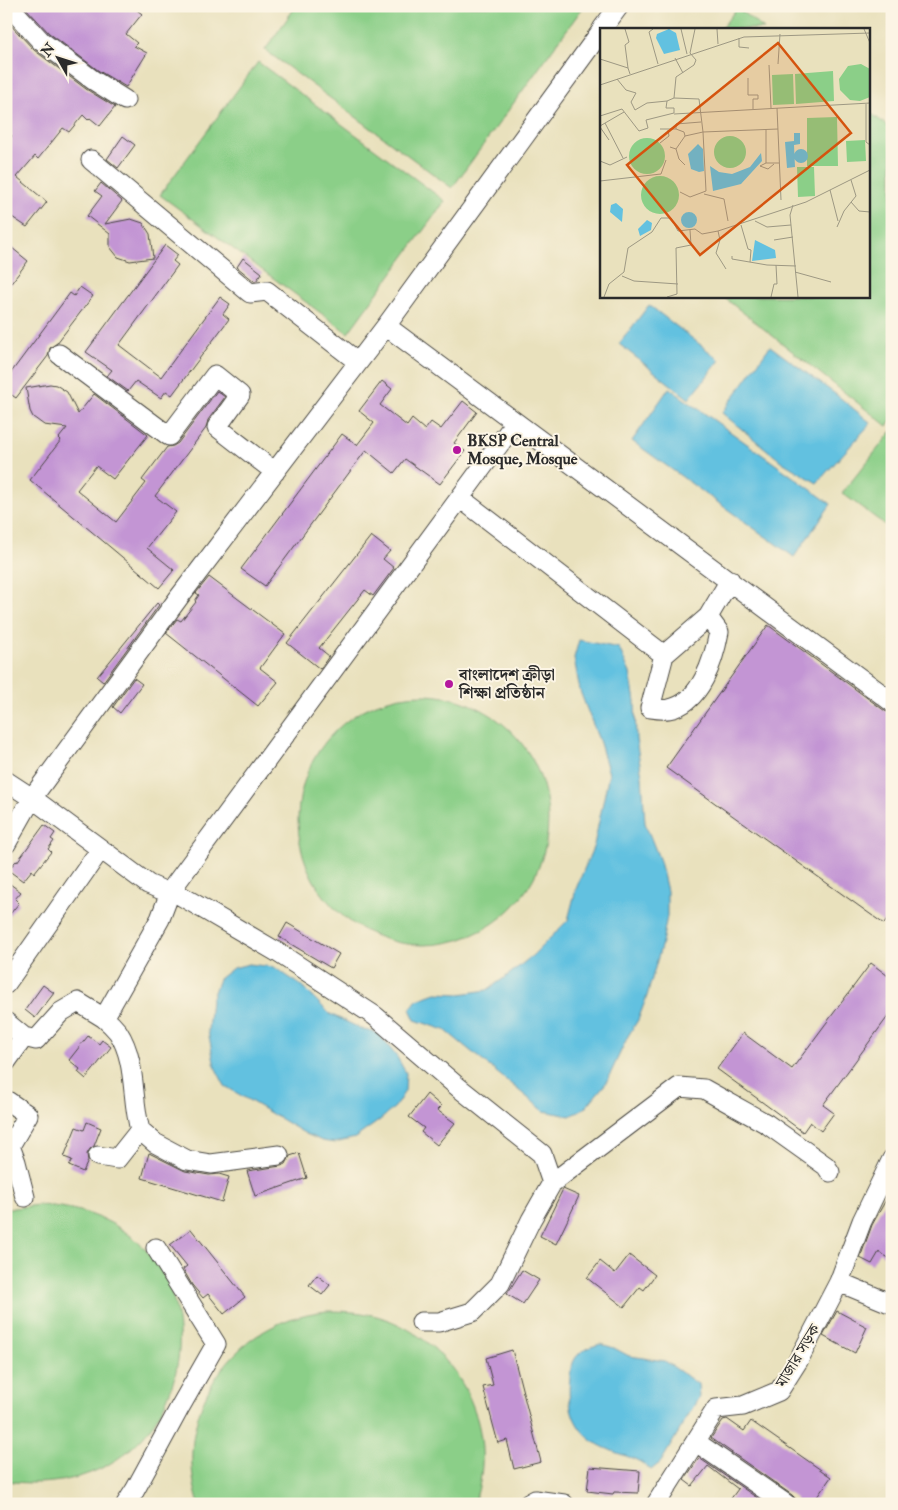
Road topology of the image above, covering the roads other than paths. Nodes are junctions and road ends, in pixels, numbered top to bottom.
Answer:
1 (9, 6) edge
2 (619, 6) edge
3 (603, 28) edge
4 (600, 32) edge
5 (125, 100) dead end
6 (91, 160) dead end
7 (386, 326) junction
8 (59, 354) dead end
9 (358, 362) junction
10 (515, 423) junction
11 (275, 472) junction
12 (460, 498) junction
13 (730, 580) junction
14 (708, 617) junction
15 (664, 655) junction
16 (892, 702) edge
17 (6, 781) edge
18 (32, 798) junction
19 (6, 844) edge
20 (100, 850) junction
21 (171, 890) junction
22 (7, 981) edge
23 (104, 1018) junction
24 (6, 1022) edge
25 (24, 1037) junction
26 (8, 1054) edge
27 (6, 1100) edge
28 (140, 1130) junction
29 (98, 1156) dead end
30 (279, 1156) dead end
31 (892, 1159) edge
32 (830, 1172) dead end
33 (552, 1183) junction
34 (25, 1196) dead end
35 (156, 1248) dead end
36 (839, 1282) junction
37 (892, 1304) edge
38 (421, 1322) dead end
39 (696, 1442) junction
40 (126, 1504) edge
41 (528, 1504) edge
42 (564, 1504) edge
43 (656, 1504) edge
44 (786, 1504) edge

1 - 5 street
2 - 3 street
4 - 7 street
6 - 9 street
7 - 9 street
7 - 10 street
8 - 11 street
9 - 11 street
10 - 12 street
10 - 13 street
11 - 18 street
12 - 15 street
12 - 21 street
13 - 14 street
13 - 16 street
14 - 15 street
14 - 15 street
17 - 18 street
18 - 19 street
18 - 20 street
20 - 21 street
20 - 22 street
21 - 23 street
21 - 33 street
23 - 25 street
23 - 28 street
24 - 25 street
25 - 26 street
27 - 34 street
28 - 29 street
28 - 30 street
31 - 36 street, মাজার সড়ক
32 - 33 street
33 - 38 street
35 - 40 street
36 - 37 street
36 - 39 street, মাজার সড়ক
39 - 43 street, মাজার সড়ক
39 - 44 street
41 - 42 street

